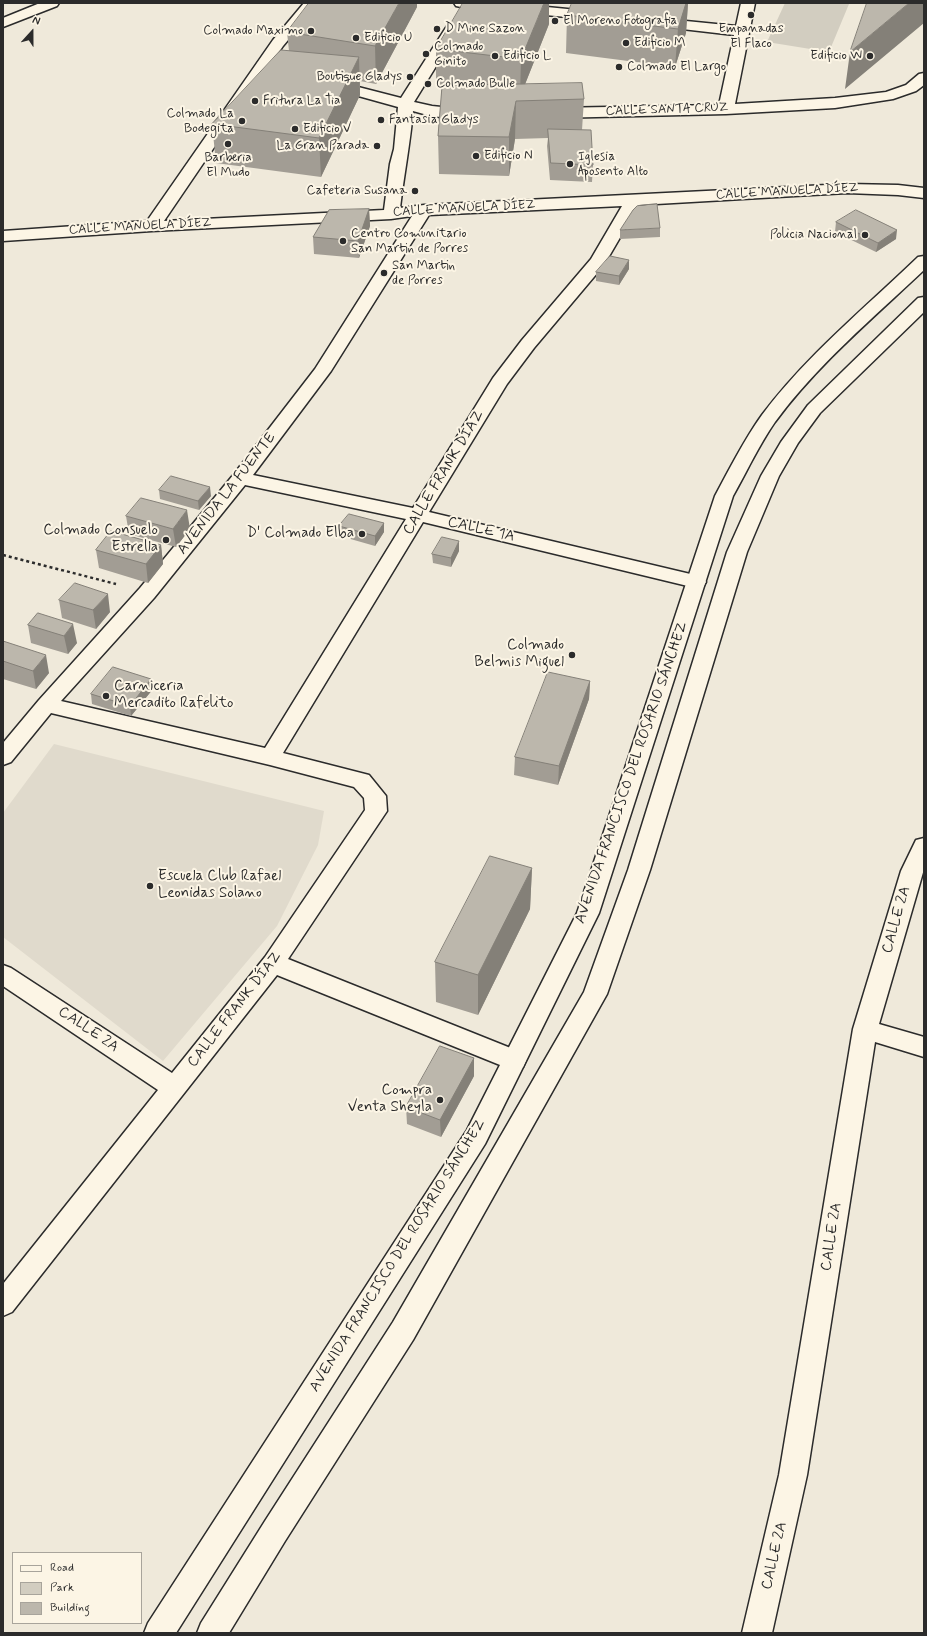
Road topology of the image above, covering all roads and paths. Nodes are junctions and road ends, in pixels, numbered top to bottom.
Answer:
1 (52, 3) edge
2 (312, 3) edge
3 (466, 3) edge
4 (748, 3) edge
5 (609, 17) edge
6 (640, 20) edge
7 (3, 23) edge
8 (742, 31) junction
9 (924, 77) edge
10 (319, 80) edge
11 (406, 103) junction
12 (726, 109) junction
13 (537, 114) edge
14 (481, 115) edge
15 (924, 193) edge
16 (633, 201) junction
17 (424, 210) junction
18 (392, 214) junction
19 (152, 226) junction
20 (3, 236) edge
21 (924, 261) edge
22 (924, 302) edge
23 (241, 478) junction
24 (418, 515) junction
25 (3, 555) edge
26 (696, 582) junction
27 (147, 592) junction
28 (46, 705) junction
29 (3, 757) edge
30 (270, 757) junction
31 (924, 846) edge
32 (273, 963) junction
33 (3, 974) edge
34 (865, 1029) junction
35 (924, 1047) edge
36 (514, 1060) junction
37 (174, 1087) junction
38 (6, 1293) edge
39 (159, 1633) edge
40 (212, 1633) edge
41 (757, 1633) edge

1 - 7 street
2 - 19 street
3 - 5 street
3 - 11 street
4 - 8 street
6 - 8 street
8 - 12 street
9 - 12 street, CALLE SANTA CRUZ
10 - 11 street
11 - 14 street
11 - 18 street
12 - 13 street, CALLE SANTA CRUZ
15 - 16 street, CALLE MANUELA DÍEZ
16 - 17 street, CALLE MANUELA DÍEZ
16 - 24 street, CALLE FRANK DÍAZ
17 - 18 street, CALLE MANUELA DÍEZ
17 - 23 street, AVENIDA LA FUENTE
18 - 19 street, CALLE MANUELA DÍEZ
19 - 20 street, CALLE MANUELA DÍEZ
21 - 26 street, AVENIDA FRANCISCO DEL ROSARIO SÁNCHEZ
22 - 40 street, AVENIDA FRANCISCO DEL ROSARIO SÁNCHEZ
23 - 24 street, CALLE 1A
23 - 27 street, AVENIDA LA FUENTE
24 - 26 street, CALLE 1A
24 - 30 street, CALLE FRANK DÍAZ
25 - 27 path
26 - 36 street, AVENIDA FRANCISCO DEL ROSARIO SÁNCHEZ
27 - 28 street, AVENIDA LA FUENTE
28 - 29 street, AVENIDA LA FUENTE
28 - 30 street, CALLE FRANK DÍAZ
30 - 32 street, CALLE FRANK DÍAZ
31 - 34 street, CALLE 2A
32 - 36 street
32 - 37 street, CALLE FRANK DÍAZ
33 - 37 street, CALLE 2A
34 - 35 street
34 - 41 street, CALLE 2A
36 - 39 street, AVENIDA FRANCISCO DEL ROSARIO SÁNCHEZ
37 - 38 street, CALLE FRANK DÍAZ

